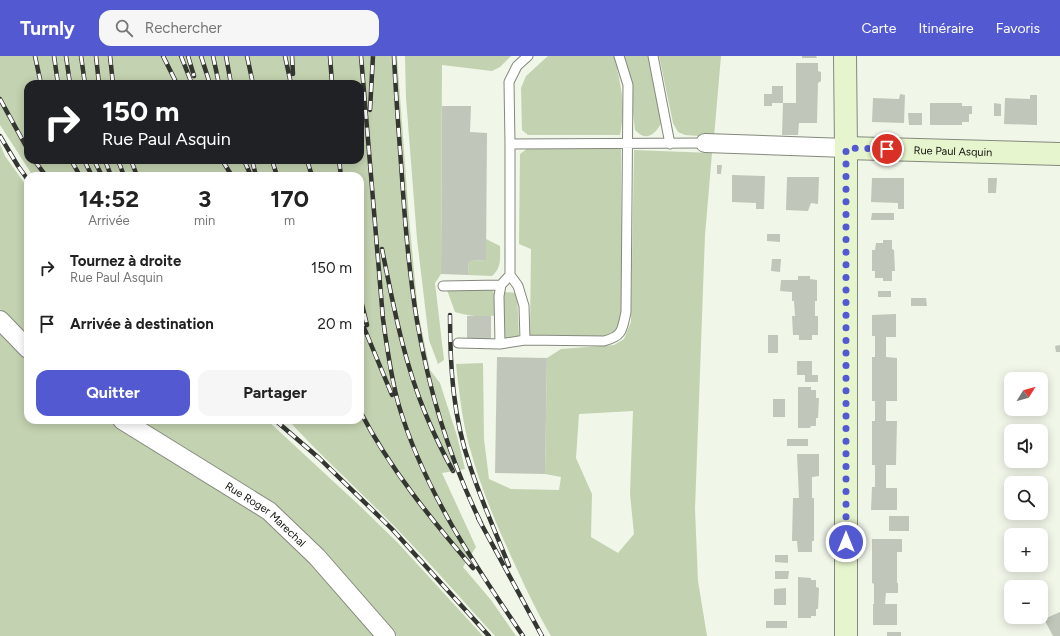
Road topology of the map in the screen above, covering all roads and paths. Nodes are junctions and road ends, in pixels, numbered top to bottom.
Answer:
1 (528, 56) edge
2 (618, 56) edge
3 (653, 56) edge
4 (845, 56) edge
5 (705, 143) joint
6 (510, 144) junction
7 (627, 144) junction
8 (670, 144) junction
9 (846, 148) junction
10 (1060, 154) edge
11 (510, 275) junction
12 (501, 285) junction
13 (444, 286) dead end
14 (0, 320) edge
15 (525, 340) junction
16 (458, 343) dead end
17 (500, 344) junction
18 (24, 345) edge
19 (128, 424) edge
20 (386, 636) edge
21 (846, 636) edge

1 - 6 lane
2 - 7 lane
3 - 8 lane
4 - 9 street
5 - 8 lane
5 - 9 street
6 - 7 lane
6 - 11 lane
7 - 8 lane
7 - 15 lane
9 - 10 street, Rue Paul Asquin
9 - 21 street
11 - 12 lane
11 - 15 lane
12 - 13 lane
12 - 17 lane
14 - 18 street
15 - 17 lane
16 - 17 lane
19 - 20 street, Rue Roger Marechal

